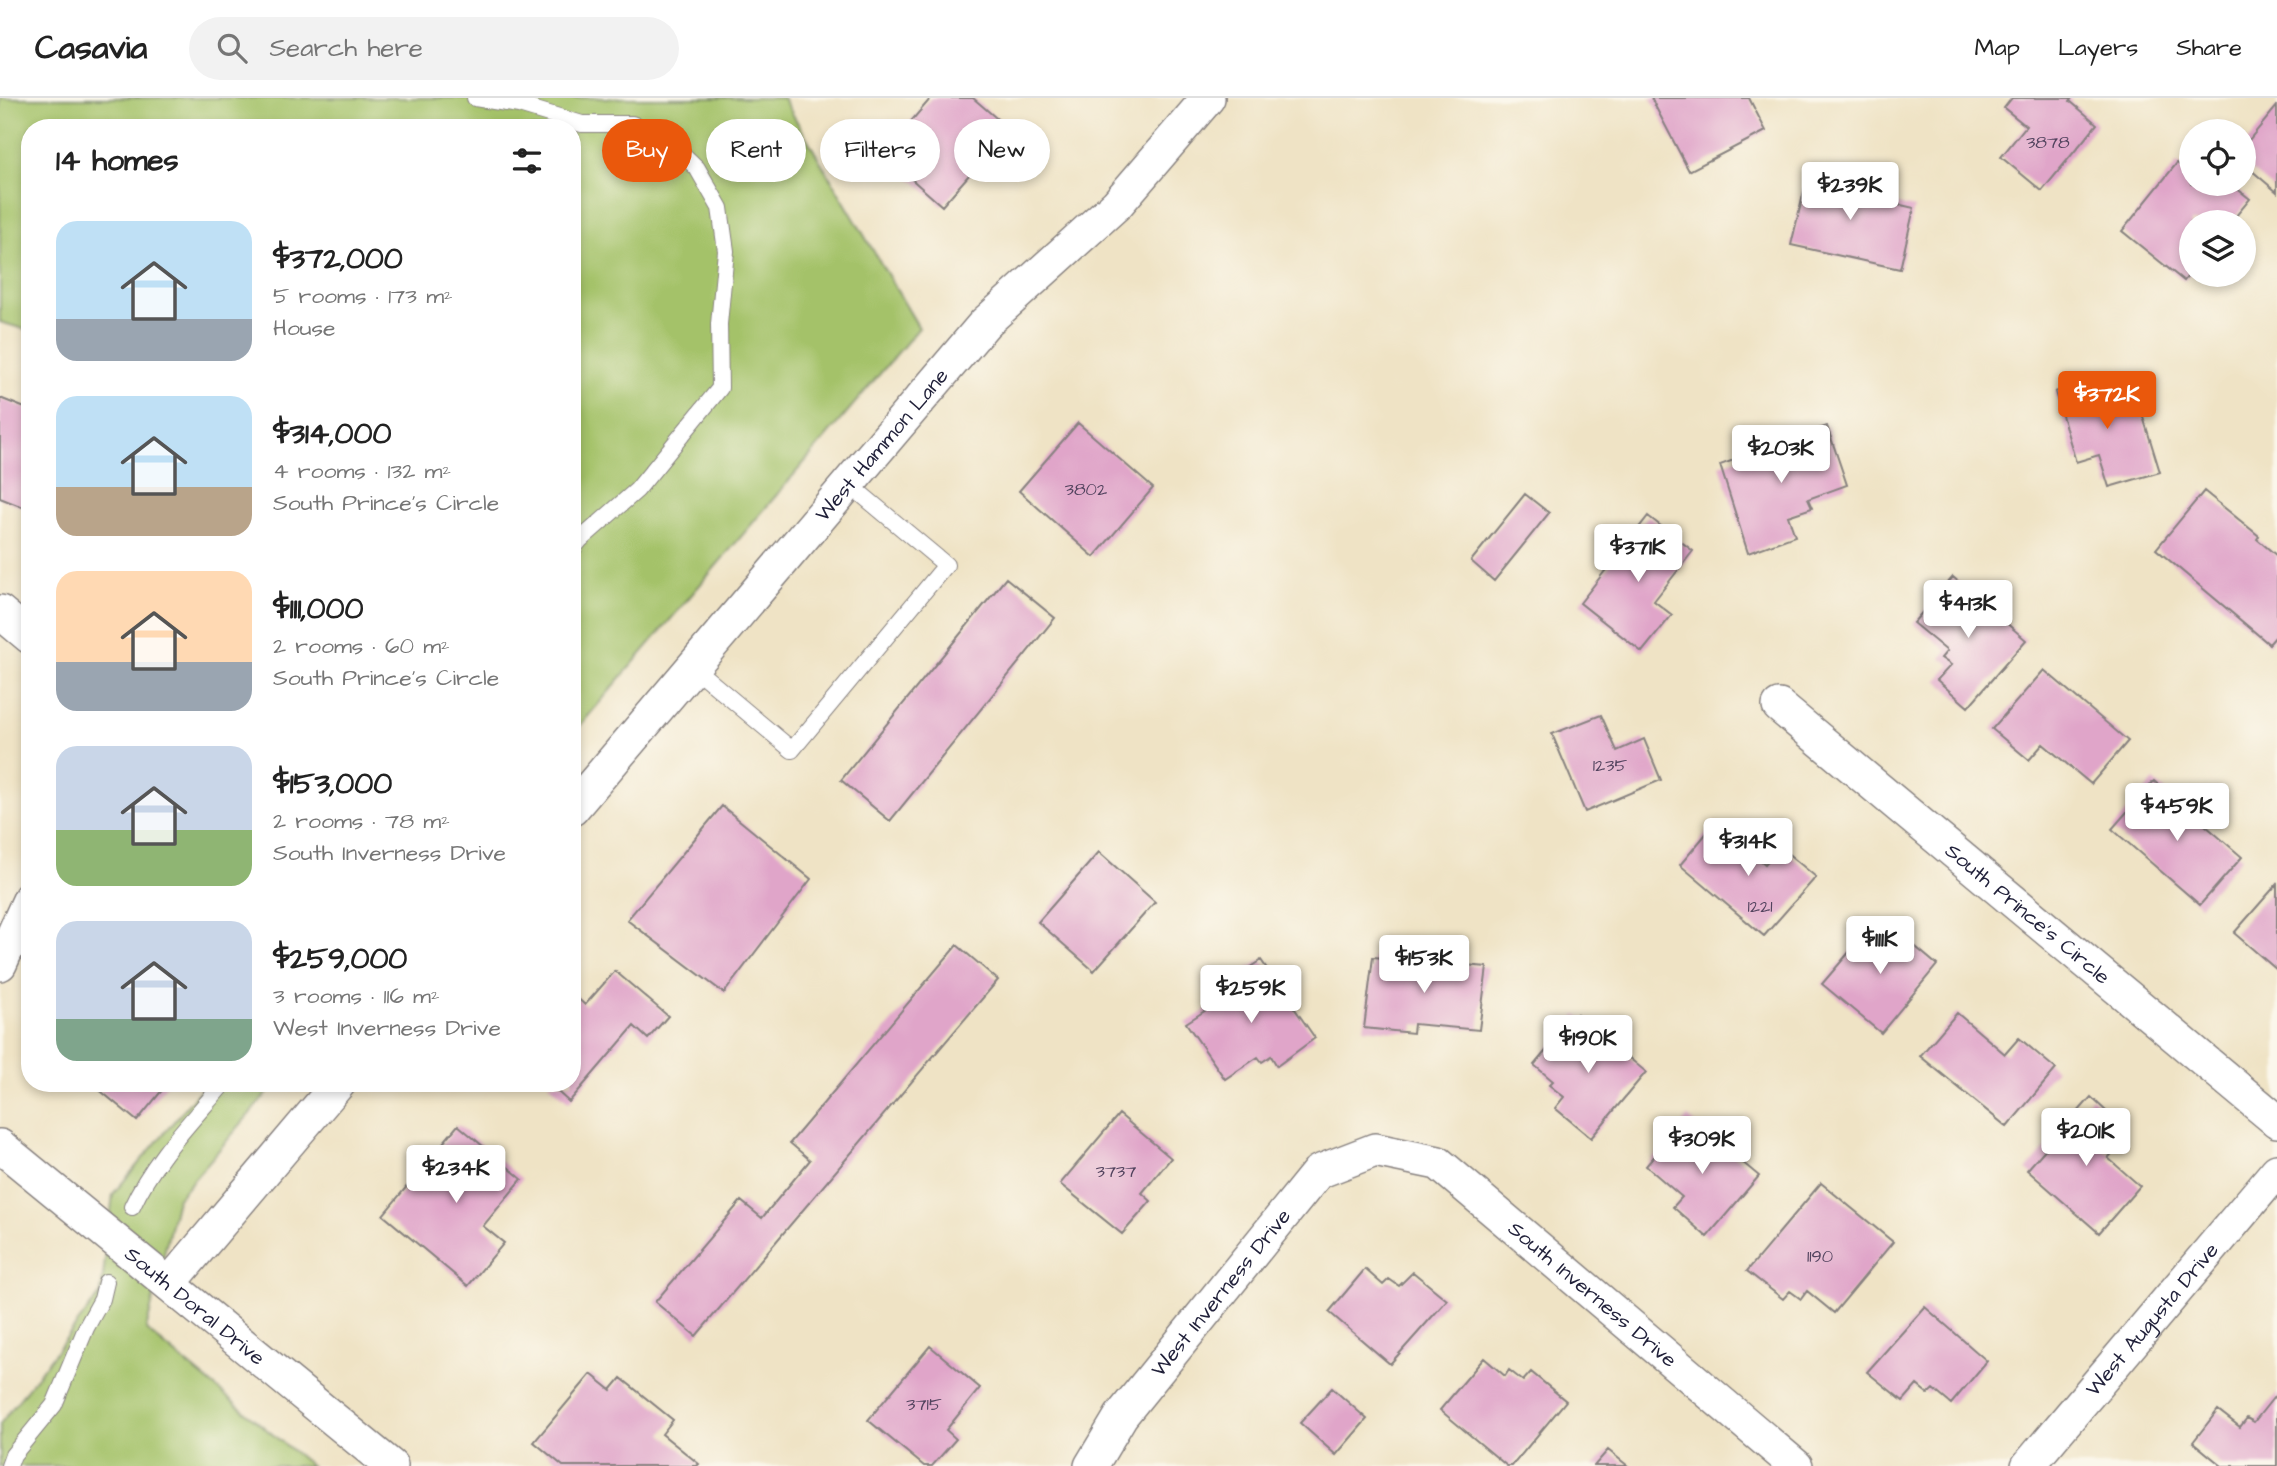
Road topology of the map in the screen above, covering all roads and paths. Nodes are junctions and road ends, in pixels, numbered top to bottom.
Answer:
1 (475, 98) edge
2 (1208, 98) edge
3 (565, 119) edge
4 (581, 124) edge
5 (849, 484) junction
6 (581, 539) edge
7 (0, 612) edge
8 (21, 630) edge
9 (693, 667) junction
10 (1779, 706) dead end
11 (581, 798) edge
12 (21, 918) edge
13 (0, 964) edge
14 (216, 1092) edge
15 (332, 1092) edge
16 (2277, 1121) edge
17 (0, 1146) edge
18 (1375, 1150) joint
19 (2277, 1171) edge
20 (132, 1207) dead end
21 (106, 1282) dead end
22 (169, 1284) junction
23 (9, 1466) edge
24 (391, 1466) edge
25 (1091, 1466) edge
26 (1796, 1466) edge
27 (2028, 1466) edge

1 - 3 lane
2 - 5 street, West Hammon Lane
4 - 6 lane
5 - 9 street, West Hammon Lane
5 - 9 lane
7 - 8 street
9 - 11 street, West Hammon Lane
10 - 16 street, South Prince's Circle
12 - 13 street
14 - 20 lane
15 - 22 street
17 - 22 street, South Doral Drive
18 - 25 street, West Inverness Drive
18 - 26 street, South Inverness Drive
19 - 27 street, West Augusta Drive
21 - 23 lane
22 - 24 street, South Doral Drive

